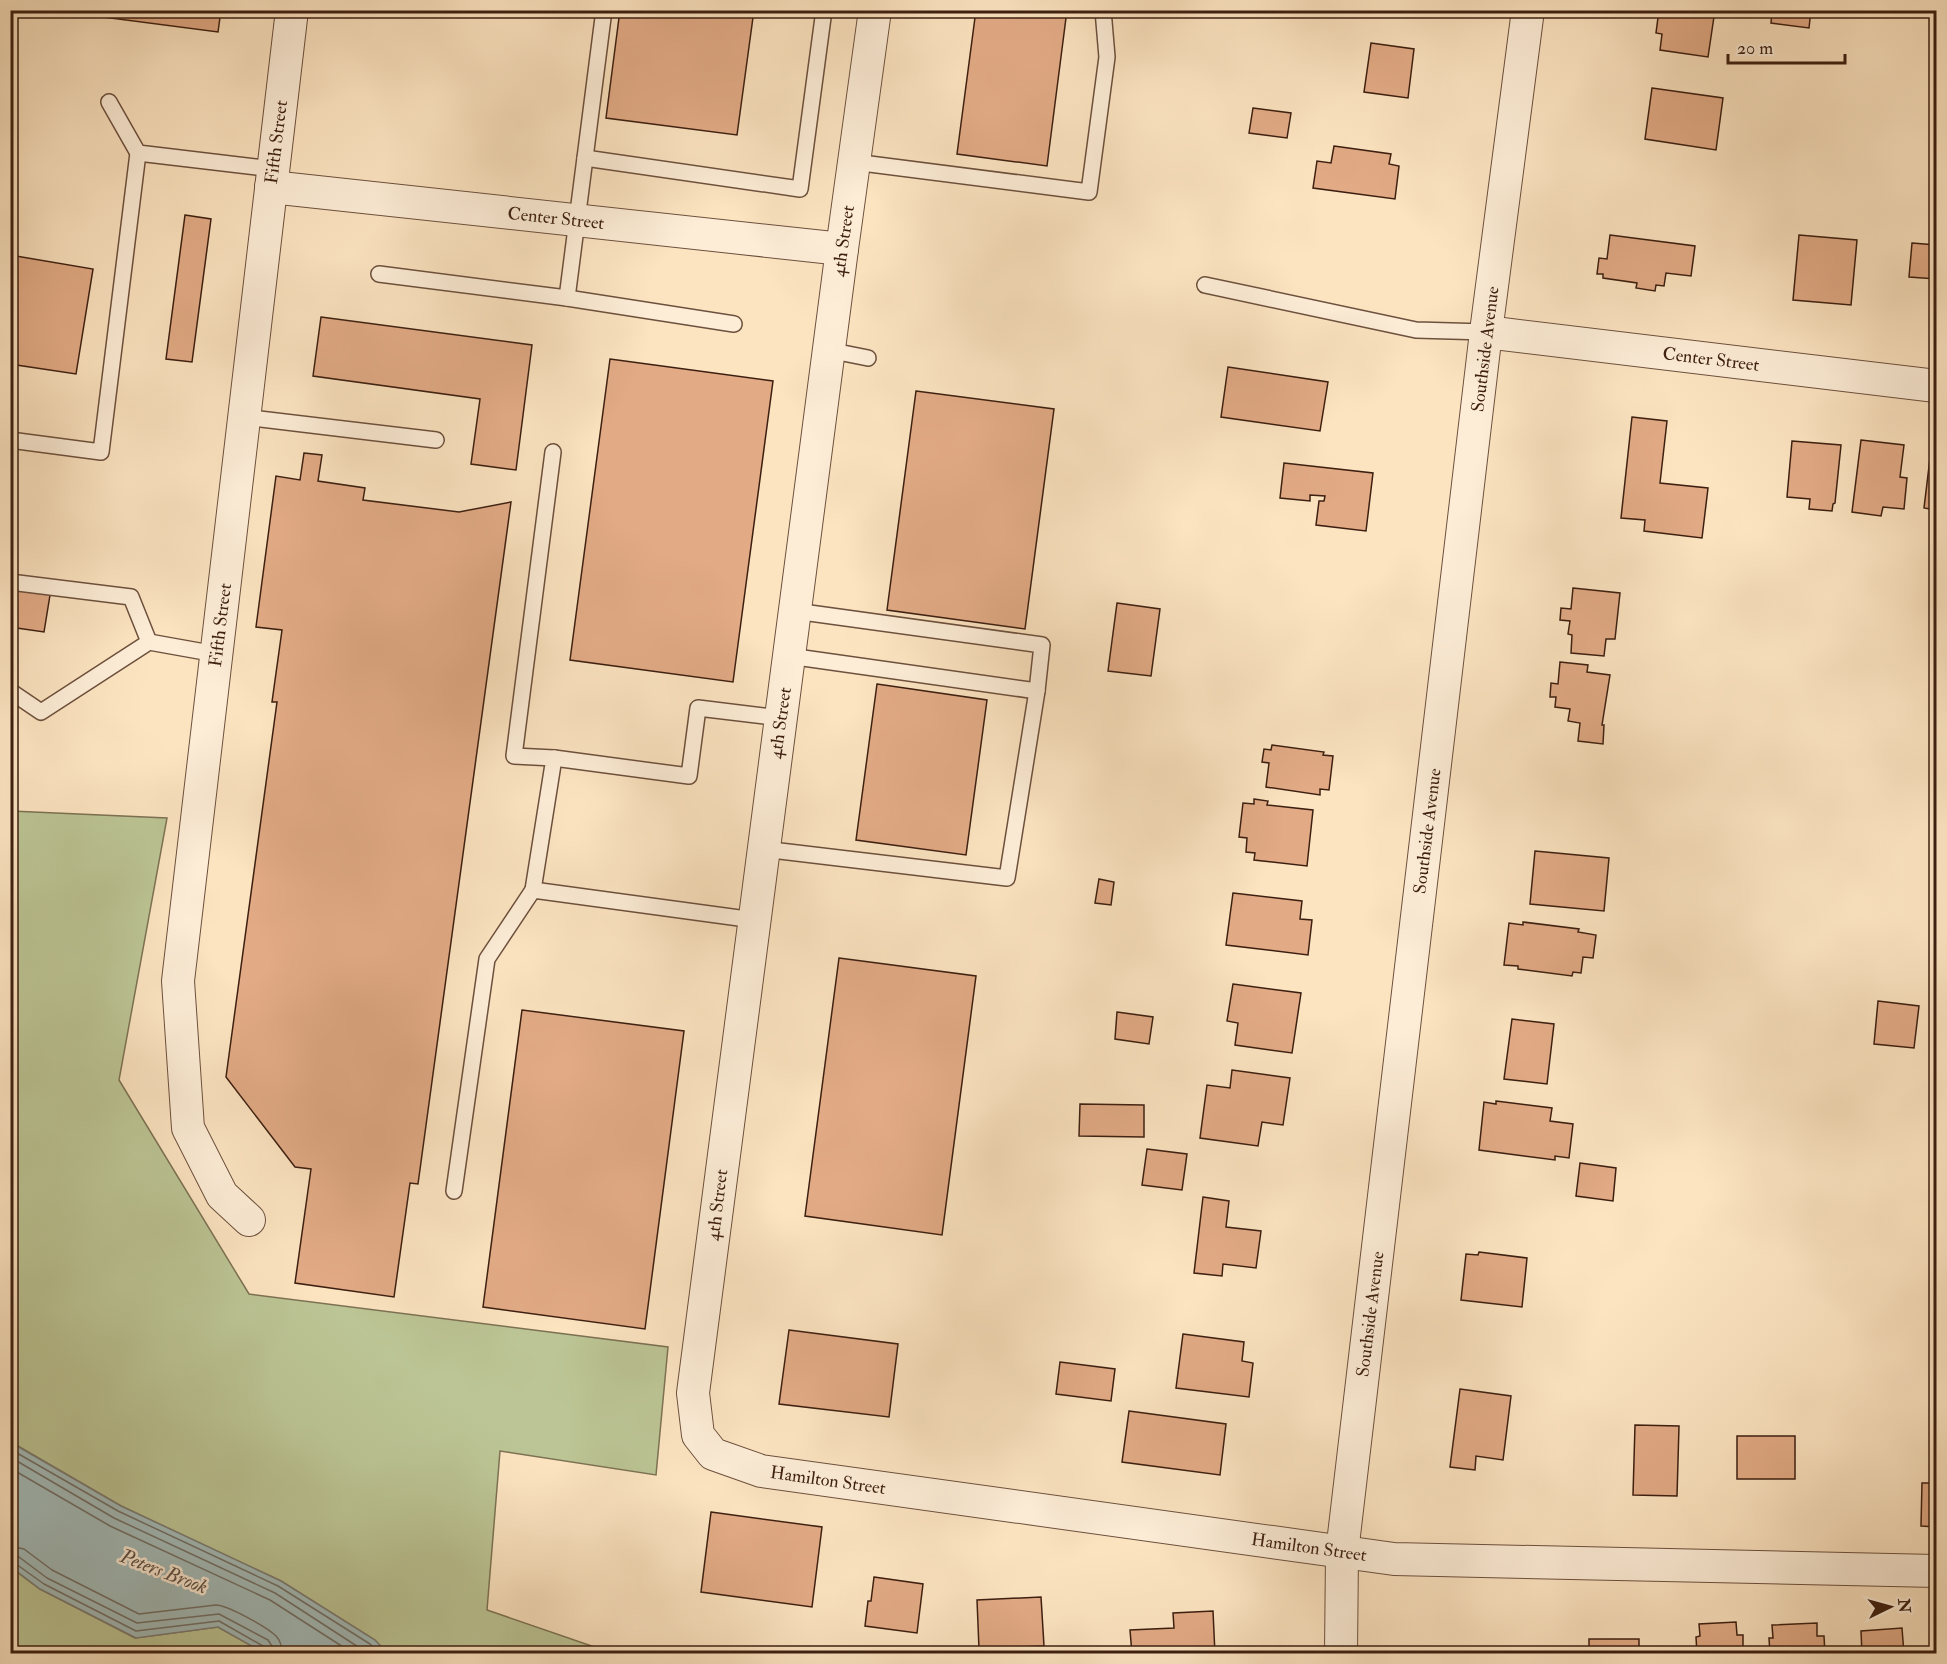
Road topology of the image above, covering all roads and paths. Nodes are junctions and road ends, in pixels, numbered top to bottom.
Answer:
1 (292, 10) edge
2 (604, 10) edge
3 (824, 10) edge
4 (875, 10) edge
5 (1103, 10) edge
6 (1528, 10) edge
7 (109, 102) dead end
8 (138, 153) junction
9 (585, 158) junction
10 (854, 162) junction
11 (272, 178) junction
12 (578, 220) junction
13 (842, 249) junction
14 (379, 274) dead end
15 (1205, 285) dead end
16 (567, 298) junction
17 (734, 324) dead end
18 (1486, 332) junction
19 (828, 350) junction
20 (868, 358) dead end
21 (1936, 386) edge
22 (244, 417) junction
23 (10, 440) edge
24 (435, 440) dead end
25 (553, 452) dead end
26 (10, 582) edge
27 (795, 611) junction
28 (149, 642) junction
29 (216, 654) junction
30 (789, 656) junction
31 (10, 691) edge
32 (1037, 691) junction
33 (781, 718) junction
34 (554, 758) junction
35 (764, 849) junction
36 (533, 890) junction
37 (754, 920) junction
38 (454, 1191) dead end
39 (249, 1220) dead end
40 (698, 1435) joint
41 (1342, 1552) junction
42 (1936, 1571) edge
43 (1341, 1653) edge

1 - 11 street, Fifth Street
2 - 9 lane
3 - 9 lane
4 - 10 street, 4th Street
5 - 10 lane
6 - 18 street, Southside Avenue
7 - 8 lane
8 - 11 lane
8 - 23 lane
9 - 12 lane
10 - 13 street, 4th Street
11 - 12 street, Center Street
11 - 22 street, Fifth Street
12 - 13 street, Center Street
12 - 16 lane
13 - 19 street, 4th Street
14 - 16 lane
15 - 18 lane
16 - 17 lane
18 - 21 street, Center Street
18 - 41 street, Southside Avenue
19 - 20 lane
19 - 27 street, 4th Street
22 - 24 lane
22 - 29 street, Fifth Street
25 - 34 lane
26 - 28 lane
27 - 30 street, 4th Street
27 - 32 lane
28 - 29 lane
28 - 31 lane
29 - 39 street, Fifth Street
30 - 32 lane
30 - 33 street, 4th Street
32 - 35 lane
33 - 34 lane
33 - 35 street, 4th Street
34 - 36 lane
35 - 37 street, 4th Street
36 - 37 lane
36 - 38 lane
37 - 40 street, 4th Street
40 - 41 street, Hamilton Street
41 - 42 street, Hamilton Street
41 - 43 street, Southside Avenue

